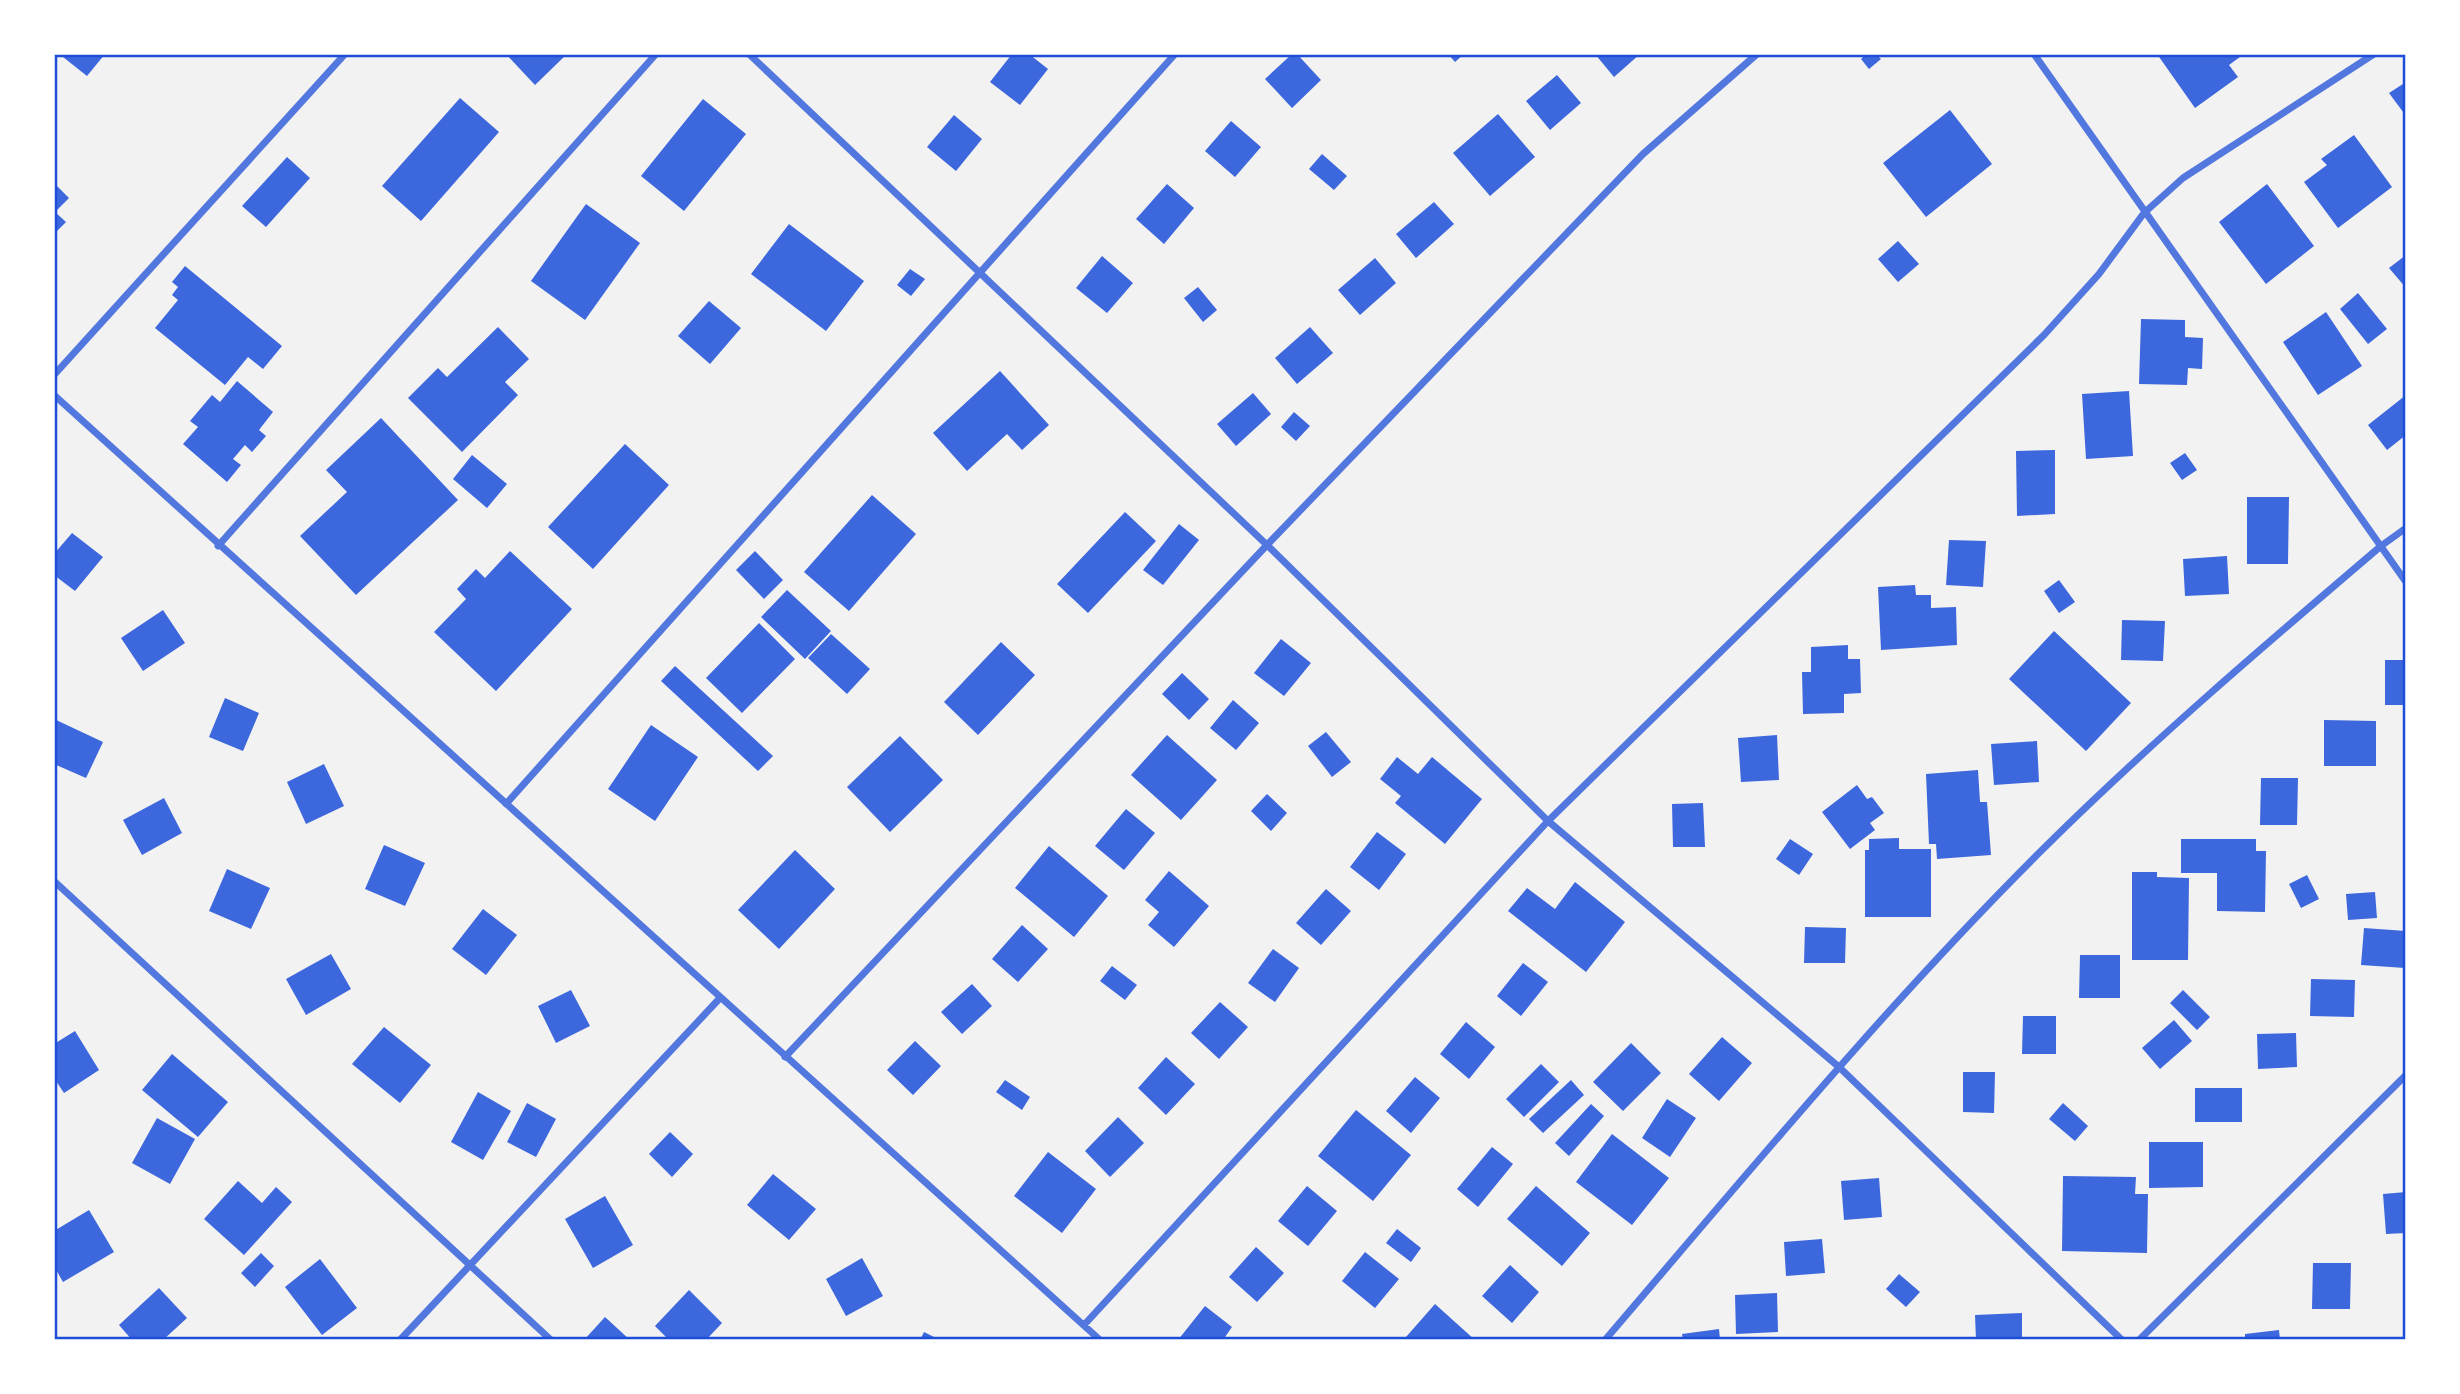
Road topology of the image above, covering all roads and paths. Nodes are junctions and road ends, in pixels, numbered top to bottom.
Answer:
1 (345, 54) edge
2 (656, 54) edge
3 (749, 54) edge
4 (1175, 54) edge
5 (1757, 54) edge
6 (2034, 54) edge
7 (2374, 54) edge
8 (2144, 212) junction
9 (981, 272) junction
10 (54, 375) edge
11 (54, 395) edge
12 (2406, 528) edge
13 (1267, 545) junction
14 (218, 546) junction
15 (2381, 546) junction
16 (2406, 582) edge
17 (506, 804) junction
18 (1548, 821) junction
19 (54, 881) edge
20 (720, 998) junction
21 (785, 1057) junction
22 (1839, 1067) junction
23 (2406, 1075) edge
24 (471, 1264) junction
25 (1084, 1325) junction
26 (400, 1340) edge
27 (551, 1340) edge
28 (1100, 1340) edge
29 (1605, 1340) edge
30 (2122, 1340) edge
31 (2139, 1340) edge

1 - 10 street
2 - 14 street
3 - 9 street
4 - 9 street
5 - 13 street
6 - 8 street
7 - 8 street
8 - 15 street
8 - 18 street
9 - 13 street
9 - 17 street
11 - 14 street
12 - 15 street
13 - 18 street
13 - 21 street
14 - 17 street
15 - 16 street
15 - 22 street
17 - 20 street
18 - 22 street
18 - 25 street
19 - 24 street
20 - 21 street
20 - 24 street
21 - 25 street
22 - 29 street
22 - 30 street
23 - 31 street
24 - 26 street
24 - 27 street
25 - 28 street

